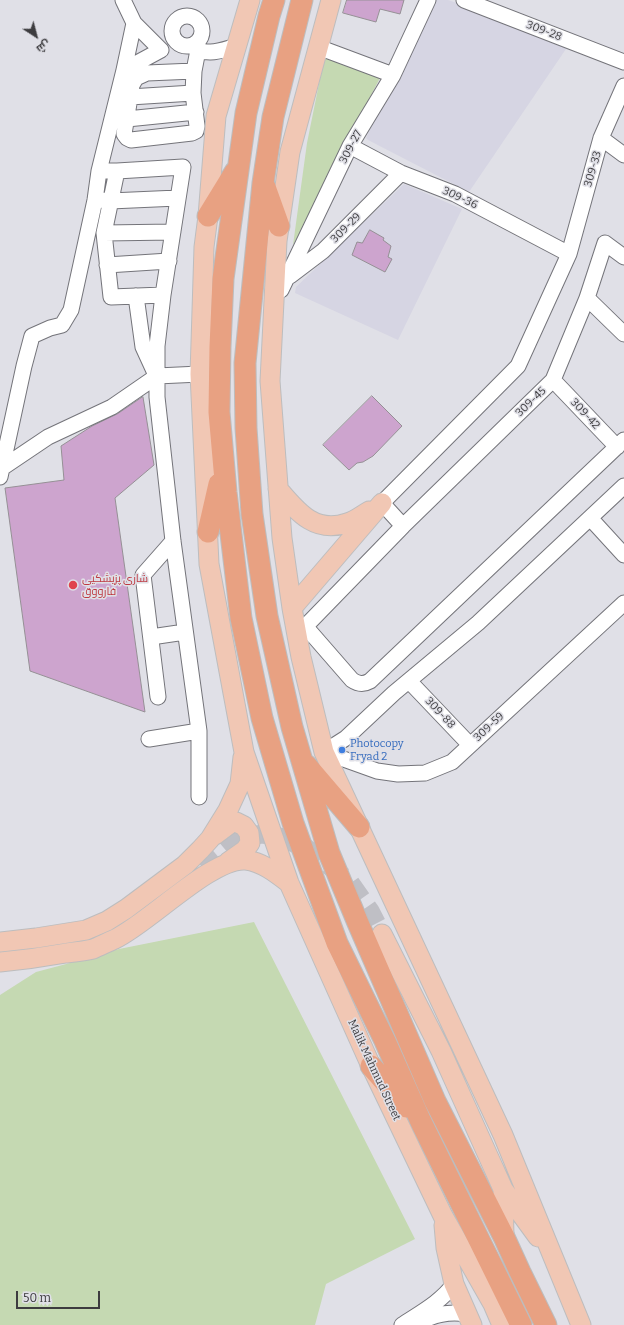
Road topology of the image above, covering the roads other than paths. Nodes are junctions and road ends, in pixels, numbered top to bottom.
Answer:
1 (123, 0) edge
2 (250, 0) edge
3 (274, 0) edge
4 (302, 0) edge
5 (331, 0) edge
6 (428, 0) edge
7 (464, 0) edge
8 (134, 23) junction
9 (176, 42) junction
10 (237, 46) junction
11 (318, 47) junction
12 (196, 48) junction
13 (161, 50) junction
14 (624, 62) edge
15 (124, 70) junction
16 (194, 72) junction
17 (393, 75) junction
18 (624, 86) edge
19 (193, 93) junction
20 (130, 97) junction
21 (196, 112) junction
22 (127, 119) junction
23 (601, 138) junction
24 (350, 146) junction
25 (624, 155) edge
26 (239, 164) junction
27 (98, 171) junction
28 (117, 171) junction
29 (401, 173) junction
30 (263, 183) junction
31 (178, 198) junction
32 (95, 200) junction
33 (110, 201) junction
34 (208, 216) junction
35 (279, 226) junction
36 (173, 232) junction
37 (104, 233) junction
38 (569, 254) junction
39 (624, 257) edge
40 (169, 261) junction
41 (107, 265) junction
42 (287, 278) junction
43 (275, 293) junction
44 (163, 295) junction
45 (136, 296) junction
46 (587, 298) junction
47 (624, 334) edge
48 (150, 346) junction
49 (200, 374) junction
50 (156, 376) junction
51 (553, 380) junction
52 (620, 444) edge
53 (223, 468) junction
54 (1, 473) edge
55 (624, 486) edge
56 (278, 489) junction
57 (382, 503) junction
58 (591, 519) junction
59 (404, 526) junction
60 (208, 532) junction
61 (173, 541) junction
62 (624, 555) edge
63 (624, 603) edge
64 (292, 608) junction
65 (301, 630) junction
66 (185, 632) junction
67 (151, 637) junction
68 (410, 681) junction
69 (158, 697) dead end
70 (199, 731) junction
71 (149, 739) dead end
72 (470, 745) junction
73 (244, 752) junction
74 (324, 752) junction
75 (301, 760) junction
76 (199, 797) dead end
77 (359, 827) junction
78 (210, 839) junction
79 (225, 864) junction
80 (202, 867) tunnel mouth
81 (288, 883) junction
82 (382, 934) tunnel mouth
83 (0, 942) edge
84 (0, 953) edge
85 (0, 962) edge
86 (371, 1066) junction
87 (421, 1122) junction
88 (503, 1189) junction
89 (443, 1216) junction
90 (504, 1237) junction
91 (555, 1261) junction
92 (454, 1284) junction
93 (470, 1320) edge
94 (402, 1325) edge
95 (417, 1325) edge
96 (502, 1325) edge
97 (521, 1325) edge
98 (546, 1325) edge
99 (581, 1325) edge

1 - 8 street
2 - 10 main road
3 - 26 highway
4 - 30 highway
5 - 11 main road
6 - 17 street, 309-27
7 - 14 street, 309-28
8 - 13 street
8 - 15 street
9 - 12 street
9 - 12 street
9 - 13 street
10 - 12 street
10 - 34 main road
11 - 17 street
11 - 35 main road
12 - 16 street
13 - 15 street
15 - 27 street
16 - 19 street
16 - 20 street
17 - 24 street, 309-27
18 - 23 street, 309-33
19 - 20 street
19 - 21 street
20 - 22 street
21 - 22 street
21 - 22 street
23 - 25 street
23 - 38 street, 309-33
24 - 29 street, 309-36
24 - 42 street, 309-27
26 - 34 highway
26 - 53 highway
27 - 28 street
27 - 32 street
28 - 31 street
28 - 33 street
29 - 38 street, 309-36
29 - 42 street, 309-29
30 - 35 highway
30 - 75 highway
31 - 33 street
31 - 36 street
32 - 33 street
32 - 54 street
33 - 37 street
34 - 49 main road
35 - 43 main road
36 - 37 street
36 - 40 street
37 - 41 street
38 - 57 street, 309-33
39 - 46 street, 309-45
40 - 41 street
40 - 44 street
41 - 45 street
42 - 43 street, 309-27
43 - 56 main road
44 - 45 street
44 - 48 street
45 - 48 street
46 - 47 street
46 - 51 street, 309-45
48 - 50 street
49 - 50 street
49 - 60 main road
50 - 54 street
50 - 61 street
51 - 52 street, 309-42
51 - 59 street, 309-45
52 - 65 street
53 - 60 highway
53 - 87 highway
55 - 58 street
56 - 57 main road
56 - 64 main road
57 - 59 street
57 - 64 main road
58 - 62 street
58 - 68 street
59 - 65 street, 309-45
60 - 73 main road
61 - 66 street
61 - 67 street
63 - 72 street, 309-59
64 - 65 main road
65 - 74 main road
66 - 67 street
66 - 70 street
67 - 69 street
68 - 72 street, 309-88
68 - 74 street
70 - 71 street
70 - 76 street
72 - 74 street, 309-59
73 - 78 main road
73 - 81 main road, Malik Mahmud Street
74 - 77 main road
75 - 77 highway
75 - 90 highway
77 - 91 main road
78 - 79 main road
78 - 83 main road
79 - 81 main road
79 - 85 main road
80 - 84 main road
81 - 86 main road, Malik Mahmud Street
82 - 88 main road
86 - 87 highway
86 - 89 main road, Malik Mahmud Street
87 - 97 highway
88 - 90 main road
88 - 91 main road
89 - 92 main road
89 - 96 main road, Malik Mahmud Street
90 - 98 highway
91 - 99 main road
92 - 93 main road
92 - 94 street
93 - 95 street

